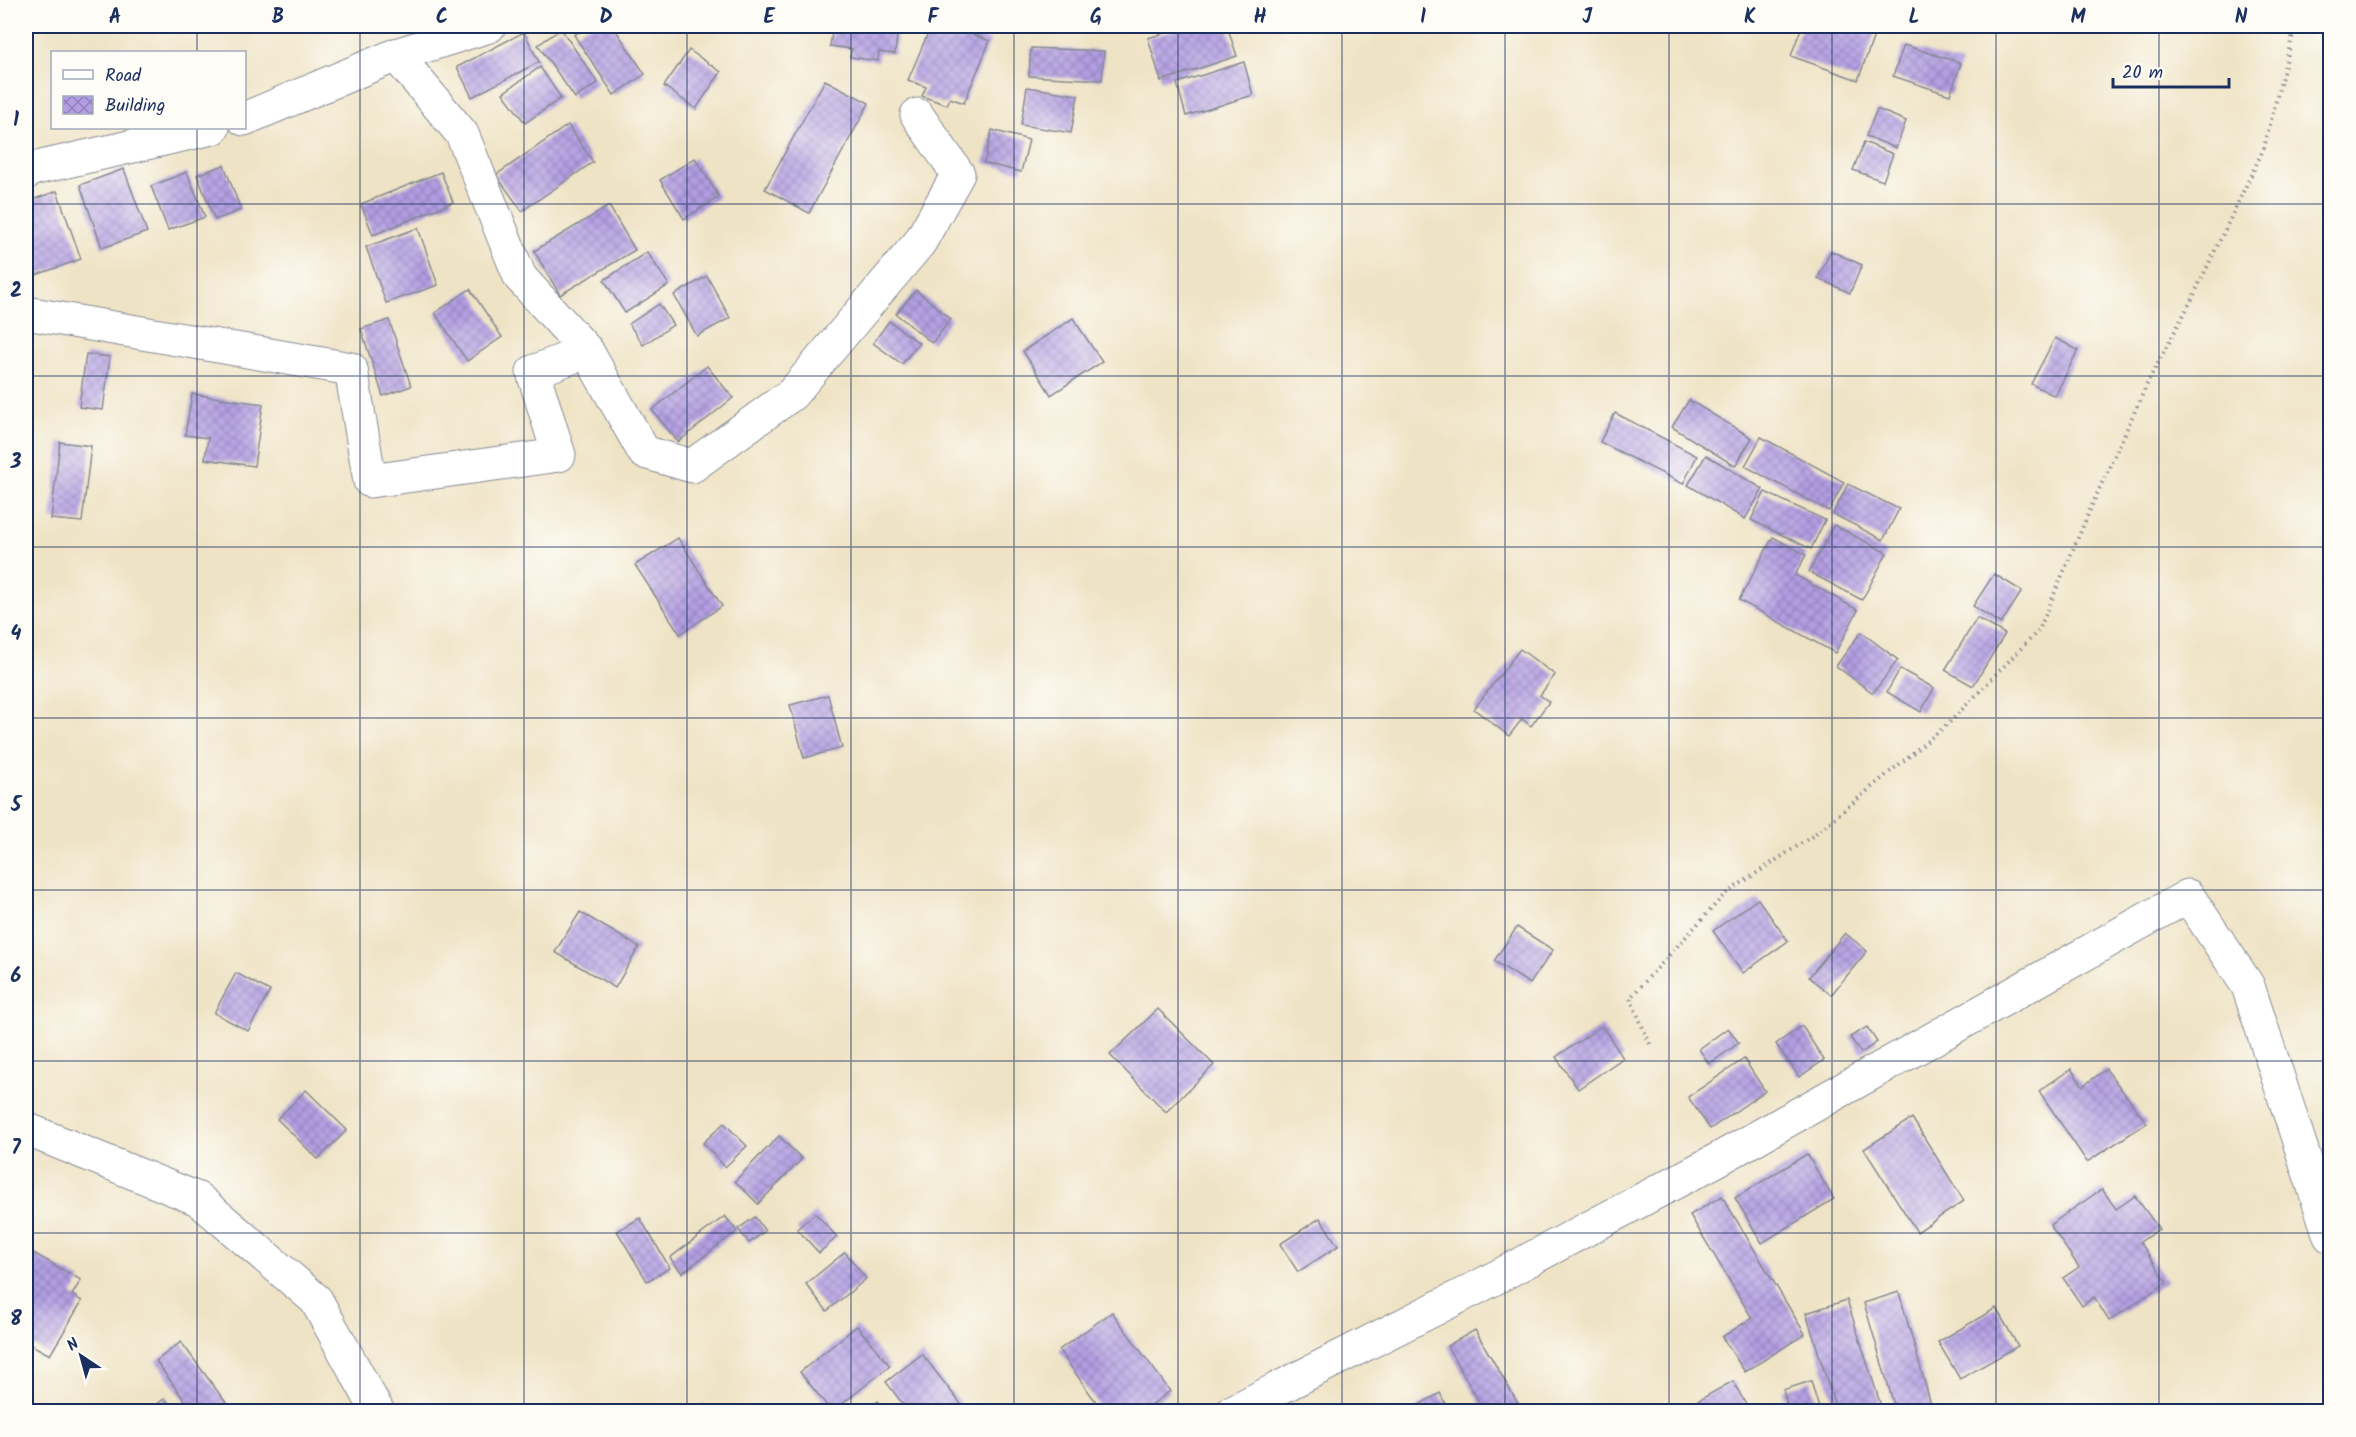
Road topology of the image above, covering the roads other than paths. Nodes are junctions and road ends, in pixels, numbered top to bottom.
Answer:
1 (489, 26) edge
2 (396, 55) junction
3 (917, 114) dead end
4 (246, 118) edge
5 (209, 129) edge
6 (26, 173) edge
7 (26, 313) edge
8 (587, 351) junction
9 (26, 1129) edge
10 (2331, 1236) edge
11 (378, 1412) edge
12 (1232, 1412) edge

1 - 2 street
2 - 4 street
2 - 8 street
3 - 8 street
5 - 6 street
7 - 8 street
9 - 11 street
10 - 12 street

